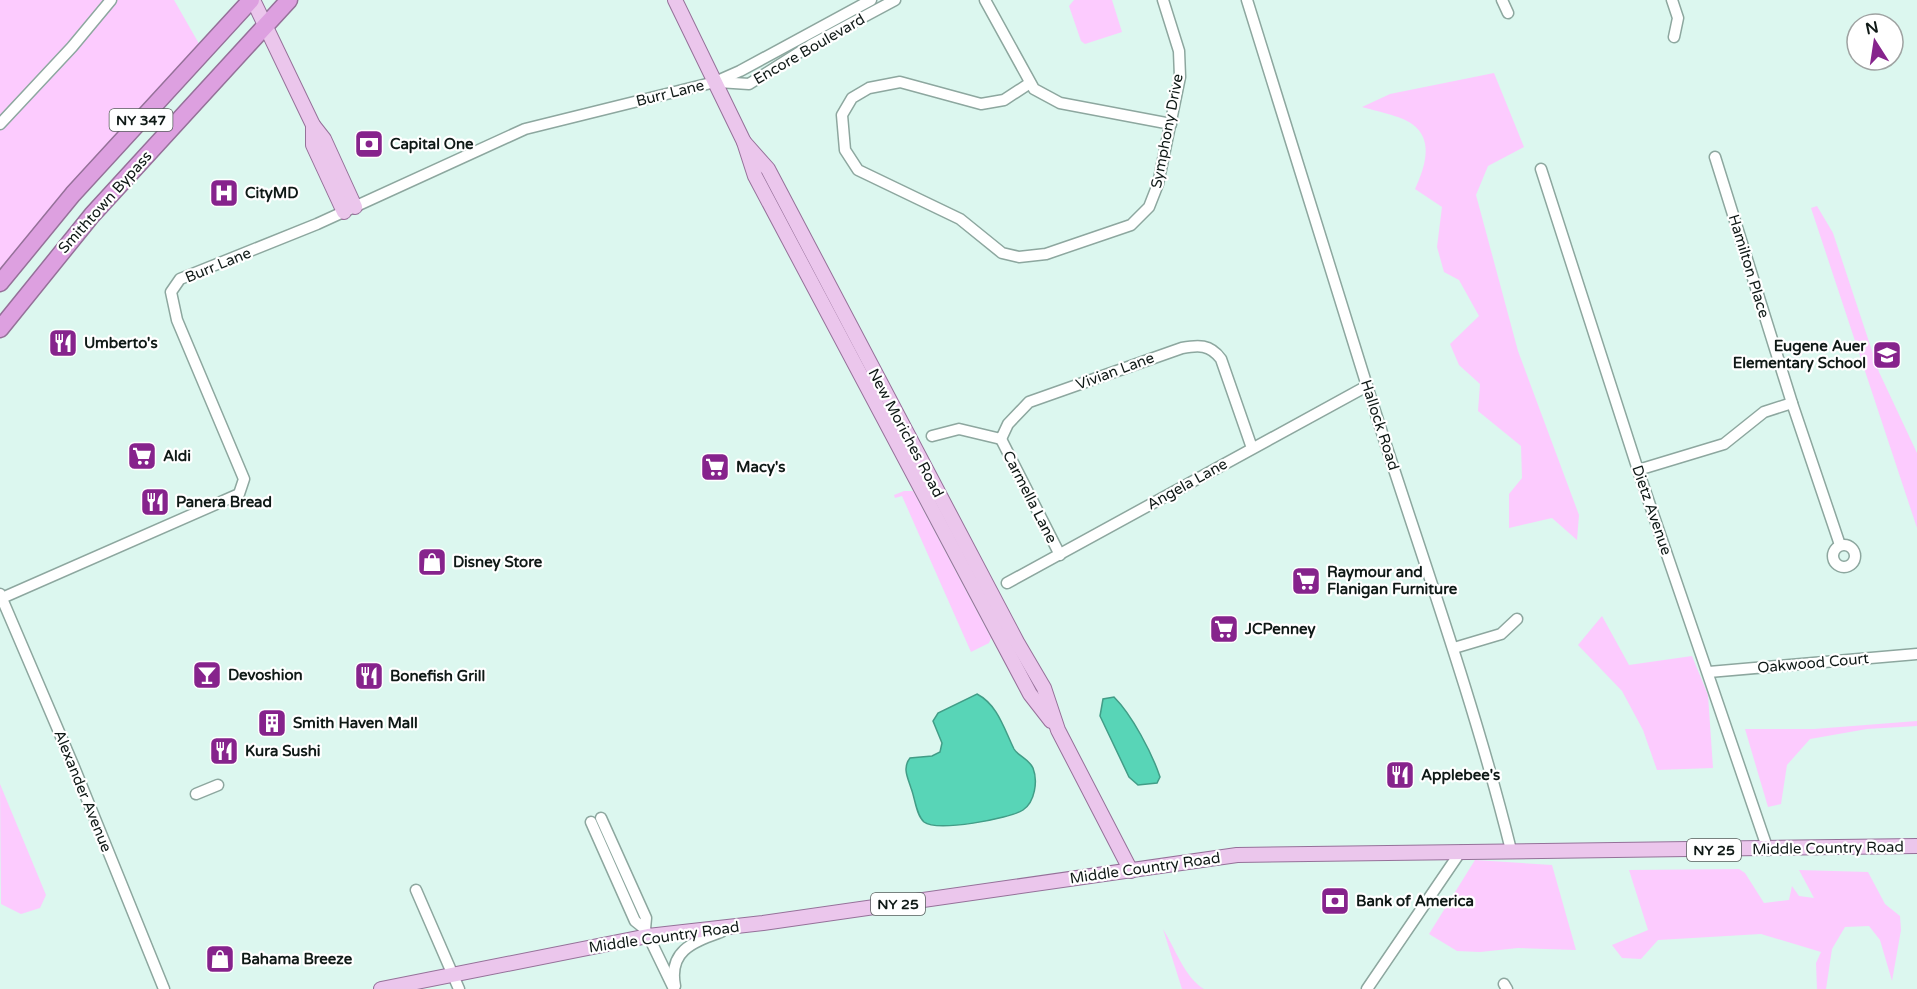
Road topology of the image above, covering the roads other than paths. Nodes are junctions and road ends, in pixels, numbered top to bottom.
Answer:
1 (111, 0) edge
2 (252, 0) edge
3 (289, 0) edge
4 (675, 0) edge
5 (871, 0) edge
6 (895, 0) edge
7 (985, 0) edge
8 (1163, 0) edge
9 (1247, 0) edge
10 (1502, 0) edge
11 (1672, 0) edge
12 (1508, 13) dead end
13 (266, 26) junction
14 (1674, 37) dead end
15 (715, 82) junction
16 (1030, 83) junction
17 (0, 124) edge
18 (1171, 124) junction
19 (1715, 157) dead end
20 (1541, 169) dead end
21 (350, 209) junction
22 (0, 284) edge
23 (0, 329) edge
24 (1367, 386) junction
25 (1792, 403) junction
26 (932, 436) dead end
27 (1001, 439) junction
28 (1252, 448) junction
29 (1638, 470) junction
30 (1840, 545) dead end
31 (1060, 555) junction
32 (1007, 583) dead end
33 (1, 596) edge
34 (1517, 620) dead end
35 (1454, 648) junction
36 (1917, 654) edge
37 (1709, 672) junction
38 (218, 785) dead end
39 (196, 794) dead end
40 (596, 820) dead end
41 (1917, 846) edge
42 (1511, 850) junction
43 (1768, 850) junction
44 (1461, 851) junction
45 (1131, 871) junction
46 (416, 890) dead end
47 (736, 926) junction
48 (646, 933) junction
49 (454, 974) junction
50 (164, 989) edge
51 (381, 989) edge
52 (459, 989) edge
53 (675, 989) edge
54 (1367, 989) edge

1 - 17 street
2 - 13 main road
2 - 22 highway, Smithtown Bypass / NY 347
3 - 13 highway, Smithtown Bypass / NY 347
4 - 15 main road, New Moriches Road
5 - 15 street, Encore Boulevard
6 - 15 street, Encore Boulevard
7 - 16 street
8 - 18 street, Symphony Drive
9 - 24 street, Hallock Road
10 - 12 street
11 - 14 street
13 - 21 main road
13 - 23 highway, Smithtown Bypass / NY 347
15 - 21 street, Burr Lane
15 - 45 main road, New Moriches Road
16 - 18 street
16 - 18 street, Symphony Drive
19 - 25 street, Hamilton Place
20 - 29 street, Dietz Avenue
21 - 33 street, Burr Lane
24 - 28 street, Angela Lane
24 - 35 street, Hallock Road
25 - 29 street
25 - 30 street, Hamilton Place
26 - 27 street
27 - 28 street, Vivian Lane
27 - 31 street, Carmella Lane
28 - 31 street, Angela Lane
29 - 37 street, Dietz Avenue
31 - 32 street, Angela Lane
33 - 50 street, Alexander Avenue
34 - 35 street
35 - 42 street, Hallock Road
36 - 37 street, Oakwood Court
37 - 43 street, Dietz Avenue
38 - 39 street
40 - 48 street
41 - 43 main road, Middle Country Road / NY 25
42 - 43 main road, Middle Country Road / NY 25
42 - 44 main road, Middle Country Road / NY 25
44 - 45 main road, Middle Country Road / NY 25
44 - 54 street
45 - 47 main road, Middle Country Road / NY 25
46 - 49 street
47 - 48 main road, Middle Country Road / NY 25
47 - 53 street
48 - 49 main road, Middle Country Road / NY 25
48 - 53 street
49 - 51 main road, Middle Country Road / NY 25
49 - 52 street

